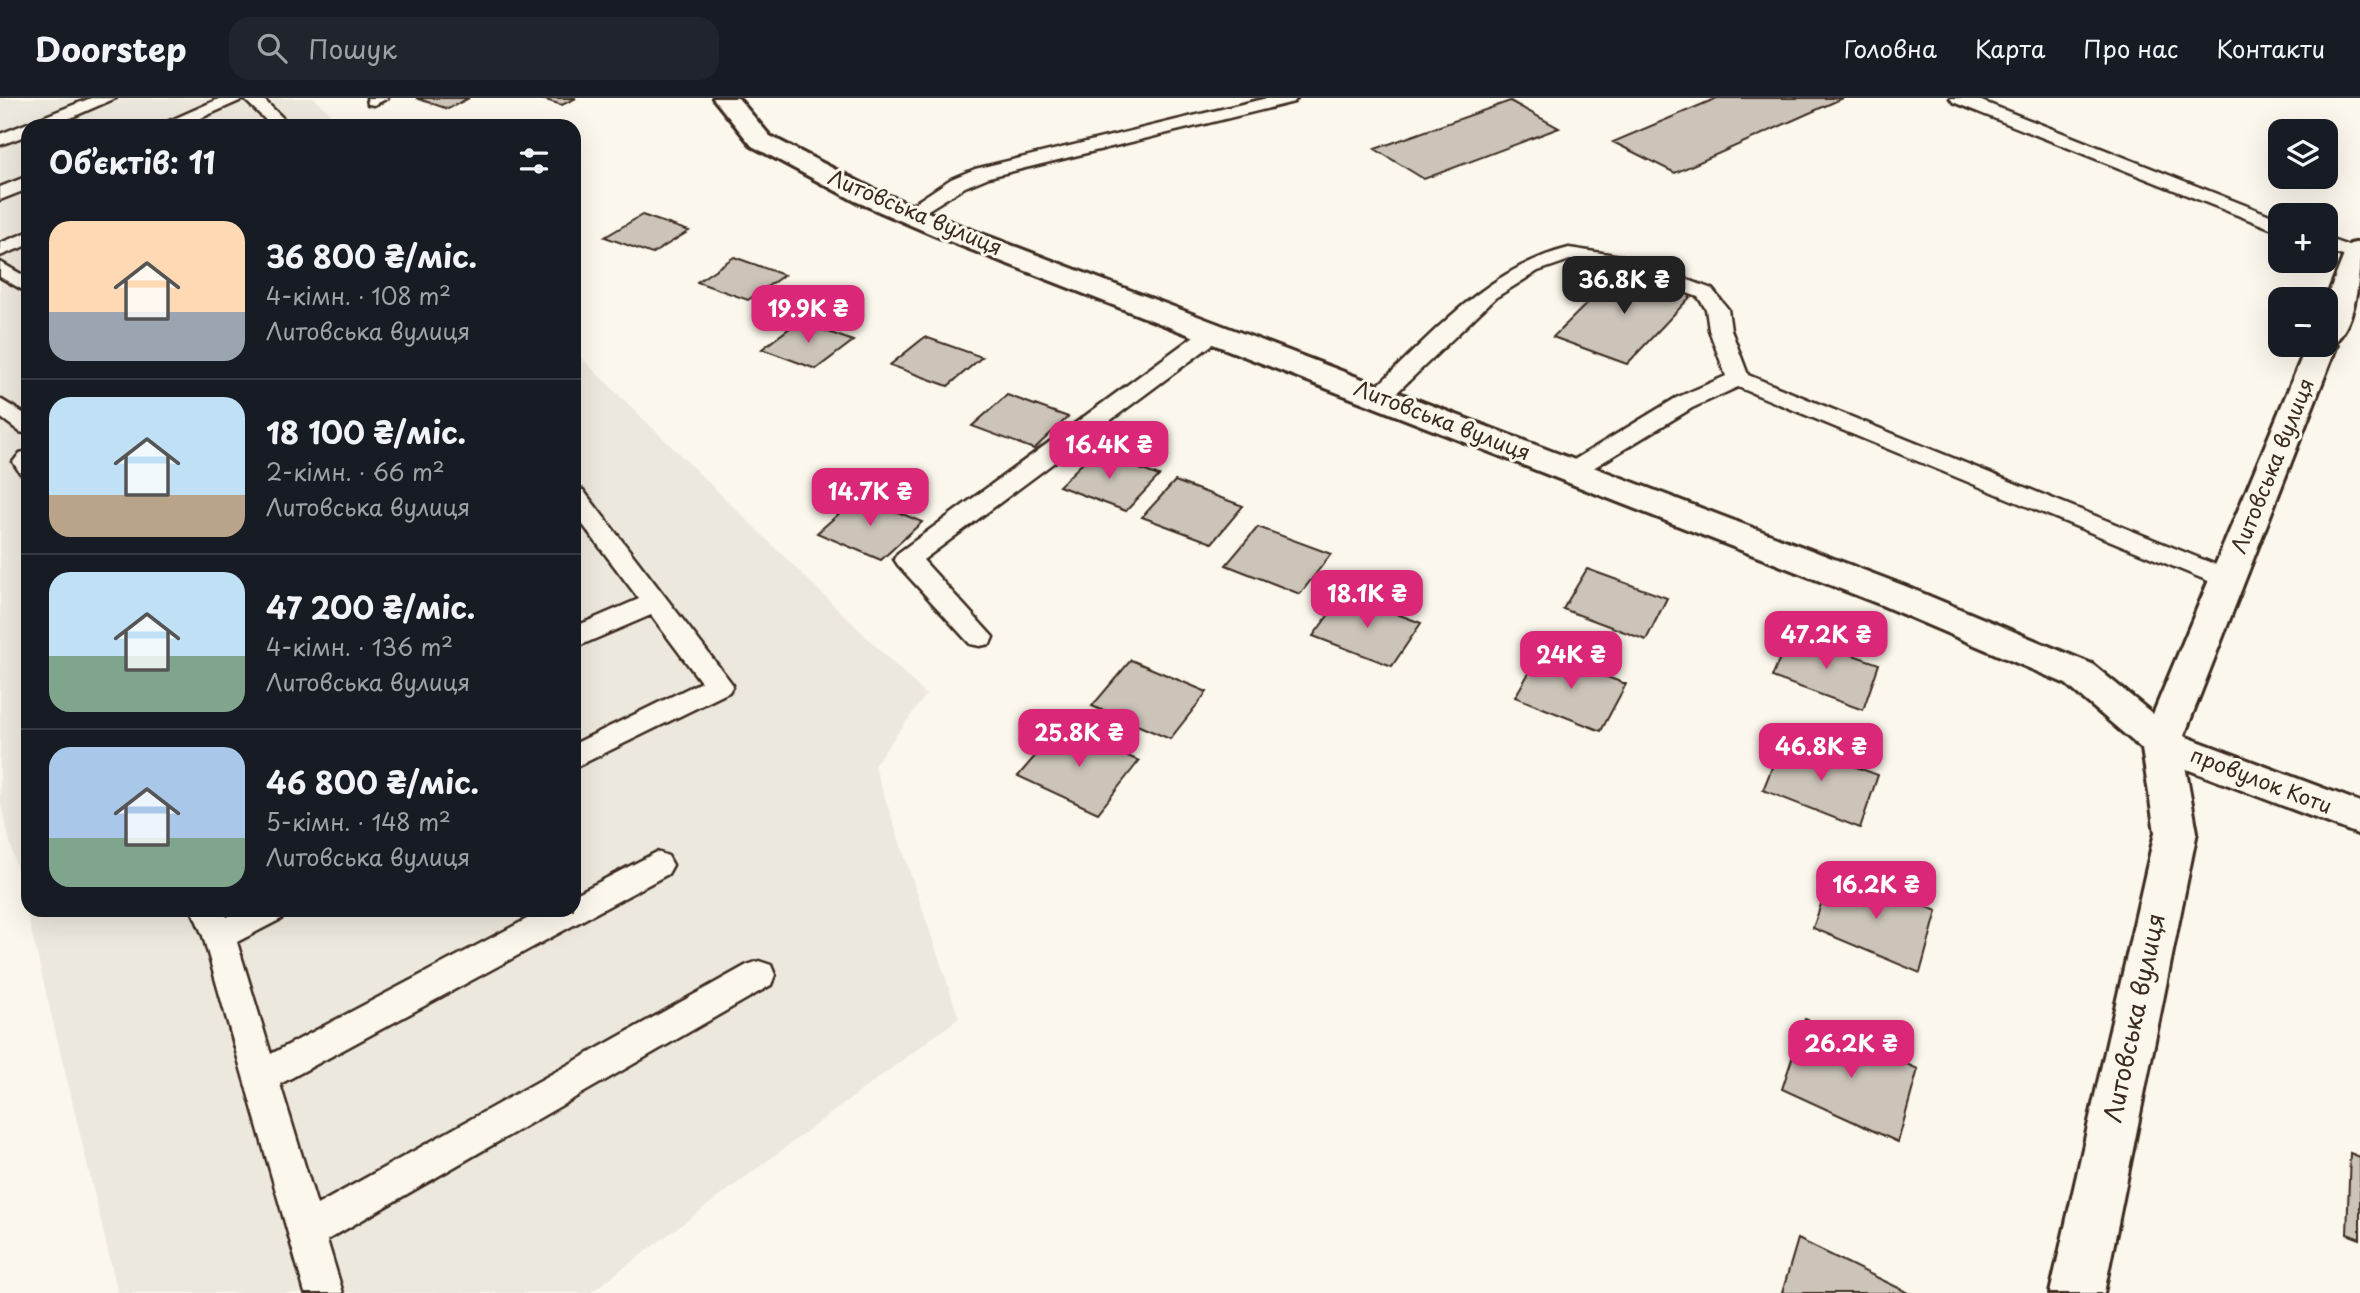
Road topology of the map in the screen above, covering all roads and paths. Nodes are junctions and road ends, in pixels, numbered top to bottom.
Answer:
1 (107, 98) edge
2 (236, 98) edge
3 (252, 98) edge
4 (725, 98) edge
5 (1288, 98) edge
6 (1959, 98) edge
7 (54, 119) edge
8 (184, 119) edge
9 (274, 119) edge
10 (21, 132) edge
11 (0, 140) edge
12 (21, 185) edge
13 (0, 194) edge
14 (908, 214) junction
15 (2268, 221) edge
16 (21, 240) edge
17 (2338, 247) edge
18 (0, 250) edge
19 (2359, 253) edge
20 (0, 268) edge
21 (21, 282) edge
22 (2338, 305) edge
23 (1213, 333) junction
24 (2317, 357) edge
25 (1738, 379) junction
26 (1379, 397) junction
27 (0, 406) edge
28 (21, 421) edge
29 (1572, 471) junction
30 (584, 526) edge
31 (2227, 579) junction
32 (656, 601) junction
33 (581, 635) edge
34 (980, 637) dead end
35 (2161, 743) junction
36 (581, 754) edge
37 (2360, 819) edge
38 (657, 865) dead end
39 (581, 906) edge
40 (240, 917) edge
41 (561, 917) edge
42 (214, 923) edge
43 (759, 975) dead end
44 (261, 1077) junction
45 (306, 1231) junction
46 (324, 1293) edge
47 (2077, 1293) edge

1 - 7 lane
2 - 8 lane
3 - 9 lane
4 - 14 street, Литовська вулиця
5 - 14 lane
6 - 15 lane
10 - 11 lane
12 - 13 lane
14 - 23 street, Литовська вулиця
16 - 18 lane
17 - 19 lane
19 - 22 street
20 - 21 lane
23 - 26 street, Литовська вулиця
23 - 34 lane
24 - 31 street, Литовська вулиця
25 - 26 lane
25 - 29 lane
25 - 31 lane
26 - 29 street, Литовська вулиця
27 - 28 lane
29 - 35 street, Литовська вулиця
30 - 32 lane
31 - 35 street, Литовська вулиця
32 - 33 lane
32 - 36 lane
35 - 37 street, провулок Коти
35 - 47 street, Литовська вулиця
38 - 39 lane
40 - 42 lane
41 - 44 lane
42 - 44 lane
43 - 45 lane
44 - 45 lane
45 - 46 lane

